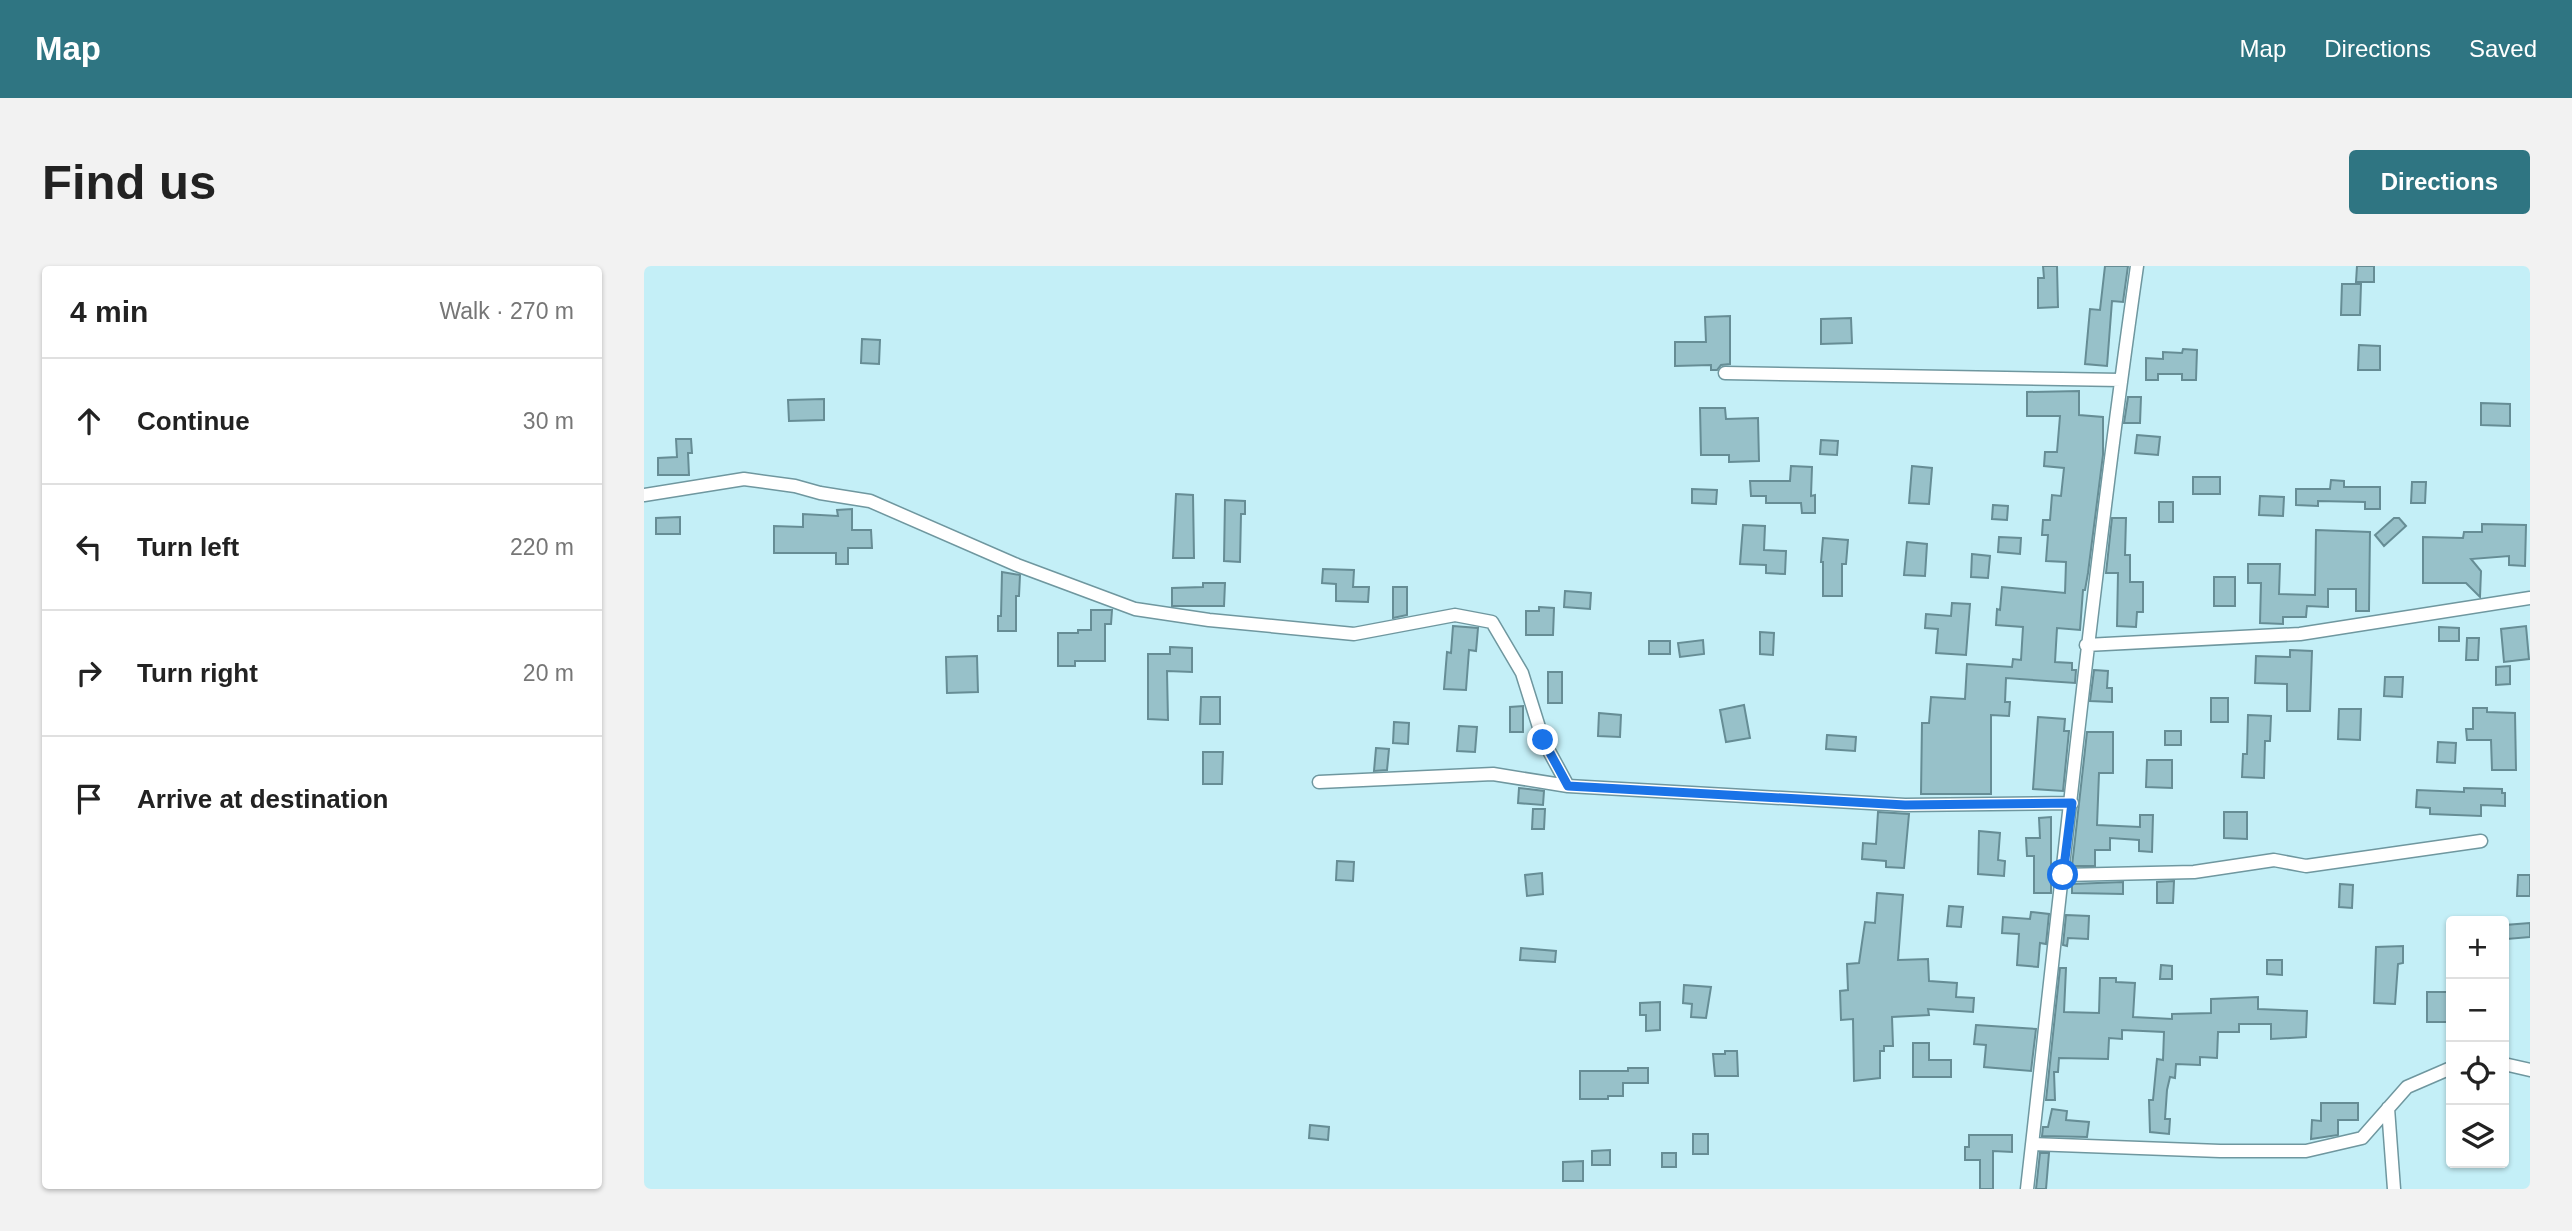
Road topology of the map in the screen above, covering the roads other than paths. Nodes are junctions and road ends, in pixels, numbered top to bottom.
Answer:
1 (2137, 266) edge
2 (1725, 373) dead end
3 (2121, 380) junction
4 (644, 495) edge
5 (2530, 598) edge
6 (2087, 645) junction
7 (1319, 782) dead end
8 (1568, 786) junction
9 (2072, 803) junction
10 (2481, 841) dead end
11 (2063, 875) junction
12 (2509, 1065) edge
13 (2446, 1070) edge
14 (2530, 1070) edge
15 (2388, 1108) junction
16 (2032, 1144) junction
17 (2027, 1189) edge
18 (2394, 1189) edge

1 - 3 street
2 - 3 street
3 - 6 street
4 - 8 street
5 - 6 street
6 - 9 street
7 - 8 street
8 - 9 street
9 - 11 street
10 - 11 street
11 - 16 street
12 - 14 street
13 - 15 street
15 - 16 street
15 - 18 street
16 - 17 street

